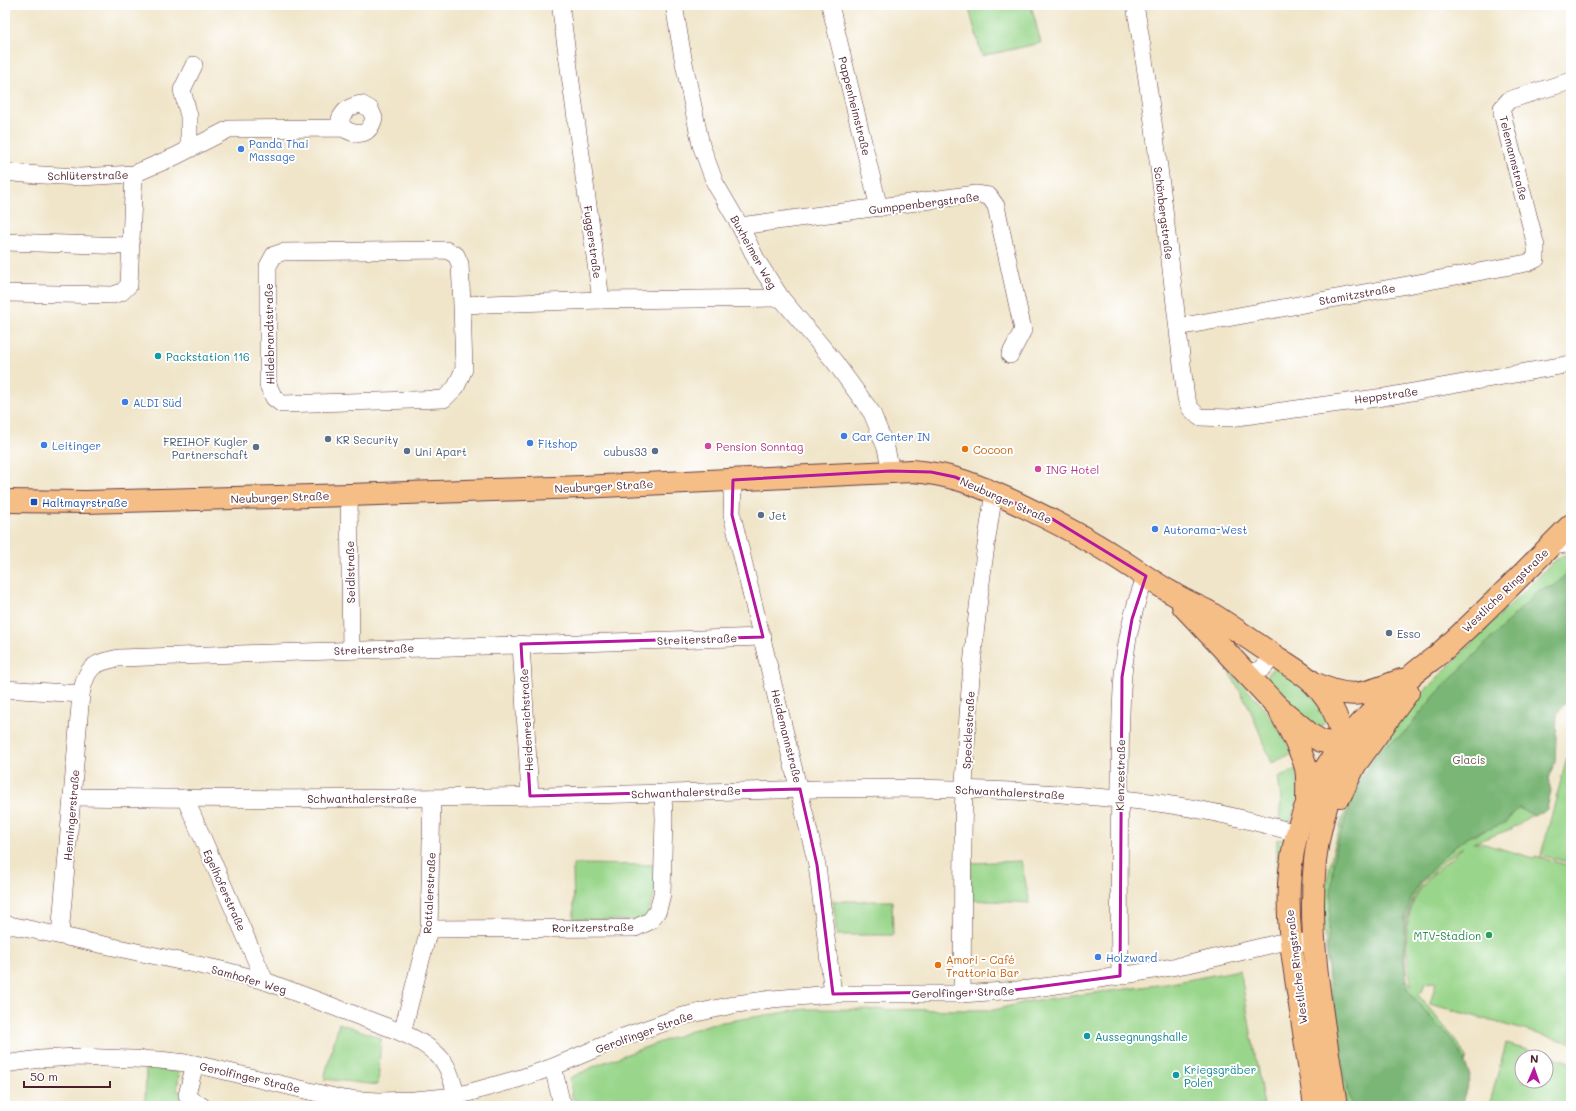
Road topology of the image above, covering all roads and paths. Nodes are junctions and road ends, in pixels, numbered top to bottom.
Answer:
1 (563, 5) edge
2 (674, 5) edge
3 (830, 5) edge
4 (1135, 5) edge
5 (194, 65) dead end
6 (1571, 81) edge
7 (343, 128) dead end
8 (189, 149) junction
9 (5, 172) edge
10 (134, 174) junction
11 (879, 208) junction
12 (740, 226) junction
13 (5, 242) edge
14 (130, 246) junction
15 (1536, 259) joint
16 (5, 293) edge
17 (781, 298) junction
18 (600, 300) junction
19 (462, 305) junction
20 (1178, 327) junction
21 (1010, 355) dead end
22 (1571, 364) edge
23 (1199, 417) joint
24 (891, 471) junction
25 (733, 480) junction
26 (994, 493) junction
27 (349, 495) junction
28 (5, 501) edge
29 (1571, 525) edge
30 (1571, 543) edge
31 (1549, 547) junction
32 (1146, 576) junction
33 (1172, 593) junction
34 (763, 637) junction
35 (521, 644) junction
36 (351, 650) junction
37 (1267, 651) junction
38 (1438, 654) junction
39 (1246, 671) junction
40 (1409, 677) junction
41 (1314, 683) junction
42 (5, 689) edge
43 (81, 694) junction
44 (1278, 707) junction
45 (1379, 731) junction
46 (1342, 743) junction
47 (964, 788) junction
48 (800, 789) junction
49 (663, 794) junction
50 (530, 796) junction
51 (72, 797) junction
52 (185, 798) junction
53 (432, 798) junction
54 (1120, 799) junction
55 (1307, 802) junction
56 (1296, 833) junction
57 (1317, 847) junction
58 (5, 924) edge
59 (429, 928) junction
60 (60, 936) junction
61 (1291, 942) junction
62 (1314, 942) junction
63 (1120, 976) junction
64 (265, 981) junction
65 (833, 994) junction
66 (962, 994) junction
67 (402, 1033) junction
68 (5, 1064) edge
69 (195, 1064) junction
70 (552, 1067) junction
71 (458, 1096) junction
72 (202, 1106) edge
73 (565, 1106) edge
74 (1315, 1106) edge
75 (1336, 1106) edge

1 - 18 street, Fuggerstraße
2 - 12 street, Buxheimer Weg
3 - 11 street, Pappenheimstraße
4 - 20 street, Schönbergstraße
5 - 8 street
6 - 15 street, Telemannstraße
7 - 8 street, Schlüterstraße
8 - 10 street, Schlüterstraße
9 - 10 street, Schlüterstraße
10 - 14 street
11 - 12 street, Gumppenbergstraße
11 - 21 street, Gumppenbergstraße
12 - 17 street, Buxheimer Weg
13 - 14 street
14 - 16 street
15 - 20 street, Stamitzstraße
17 - 18 street
17 - 24 street, Buxheimer Weg
18 - 19 street
19 - 19 street, Hildebrandtstraße
20 - 23 street, Schönbergstraße
22 - 23 street, Heppstraße
24 - 25 main road, Neuburger Straße
24 - 26 main road, Neuburger Straße
25 - 27 main road, Neuburger Straße
25 - 34 street, Heidemannstraße
26 - 32 main road, Neuburger Straße
26 - 47 street, Specklestraße
27 - 28 main road, Neuburger Straße
27 - 36 street, Seidlstraße
29 - 31 main road, Westliche Ringstraße
30 - 31 street
31 - 38 main road, Westliche Ringstraße
32 - 33 main road, Neuburger Straße
32 - 54 street, Klenzestraße
33 - 37 main road, Neuburger Straße
33 - 39 main road, Neuburger Straße
34 - 35 street, Streiterstraße
34 - 48 street, Heidemannstraße
35 - 36 street, Streiterstraße
35 - 50 street, Heidenreichstraße
36 - 43 street, Streiterstraße
37 - 39 street
37 - 41 main road, Neuburger Straße
38 - 40 main road, Westliche Ringstraße
38 - 45 main road, Westliche Ringstraße
39 - 44 main road, Neuburger Straße
40 - 41 main road, Neuburger Straße
40 - 46 main road, Westliche Ringstraße
41 - 46 main road, Neuburger Straße
42 - 43 street
43 - 51 street, Henningerstraße
44 - 46 main road, Neuburger Straße
44 - 55 main road, Neuburger Straße
45 - 46 main road, Neuburger Straße
45 - 57 main road, Westliche Ringstraße
46 - 55 main road, Westliche Ringstraße
46 - 57 main road, Westliche Ringstraße
47 - 48 street, Schwanthalerstraße
47 - 54 street, Schwanthalerstraße
47 - 66 street, Specklestraße
48 - 49 street, Schwanthalerstraße
48 - 65 street, Heidemannstraße
49 - 50 street, Schwanthalerstraße
49 - 59 street, Roritzerstraße
50 - 53 street, Schwanthalerstraße
51 - 52 street, Schwanthalerstraße
51 - 60 street, Henningerstraße
52 - 53 street, Schwanthalerstraße
52 - 64 street, Egelhoferstraße
53 - 59 street, Rottalerstraße
54 - 56 street, Schwanthalerstraße
54 - 63 street, Klenzestraße
55 - 56 main road, Westliche Ringstraße
56 - 61 main road, Westliche Ringstraße
57 - 62 main road, Westliche Ringstraße
58 - 60 street, Samhofer Weg
59 - 67 street, Rottalerstraße
60 - 64 street, Samhofer Weg
61 - 62 street, Gerolfinger Straße
61 - 63 street, Gerolfinger Straße
61 - 74 main road, Westliche Ringstraße
62 - 75 main road, Westliche Ringstraße
63 - 66 street, Gerolfinger Straße
64 - 67 street, Samhofer Weg
65 - 66 street, Gerolfinger Straße
65 - 70 street, Gerolfinger Straße
67 - 71 street, Samhofer Weg
68 - 69 street, Gerolfinger Straße
69 - 71 street, Gerolfinger Straße
69 - 72 street
70 - 71 street, Gerolfinger Straße
70 - 73 street

